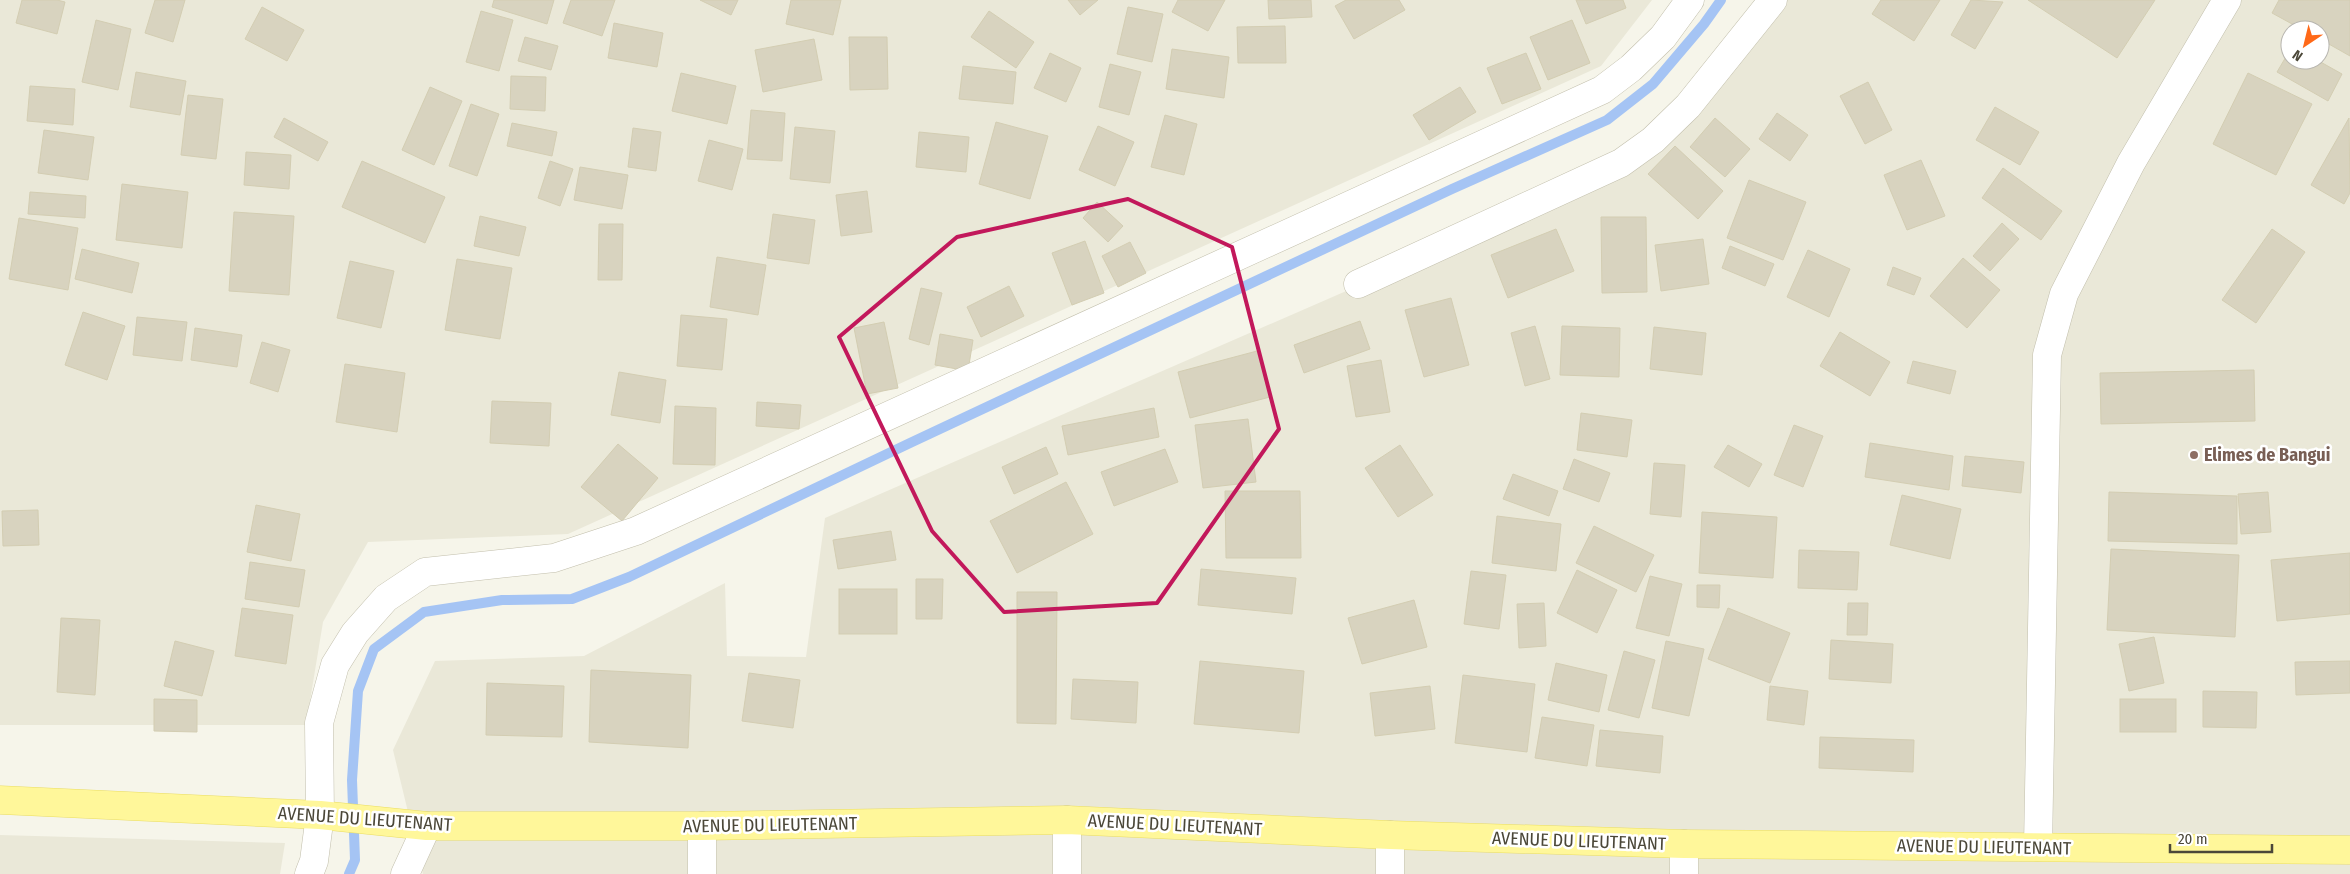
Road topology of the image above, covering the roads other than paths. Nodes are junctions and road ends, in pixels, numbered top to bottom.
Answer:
1 (1690, 0) edge
2 (1773, 0) edge
3 (2227, 0) edge
4 (1358, 284) dead end
5 (0, 800) edge
6 (320, 815) junction
7 (1067, 820) junction
8 (415, 824) junction
9 (702, 826) junction
10 (1390, 835) junction
11 (1684, 844) junction
12 (2038, 847) junction
13 (2350, 850) edge
14 (309, 874) edge
15 (405, 874) edge
16 (702, 874) edge
17 (1067, 874) edge
18 (1390, 874) edge
19 (1684, 874) edge

1 - 6 street
2 - 4 street
3 - 12 street
5 - 6 main road, AVENUE DU LIEUTENANT
6 - 8 main road, AVENUE DU LIEUTENANT
6 - 14 street
7 - 9 main road, AVENUE DU LIEUTENANT
7 - 10 main road, AVENUE DU LIEUTENANT
7 - 17 street
8 - 9 main road, AVENUE DU LIEUTENANT
8 - 15 street
9 - 16 street
10 - 11 main road, AVENUE DU LIEUTENANT
10 - 18 street
11 - 12 main road, AVENUE DU LIEUTENANT
11 - 19 street
12 - 13 main road, AVENUE DU LIEUTENANT

